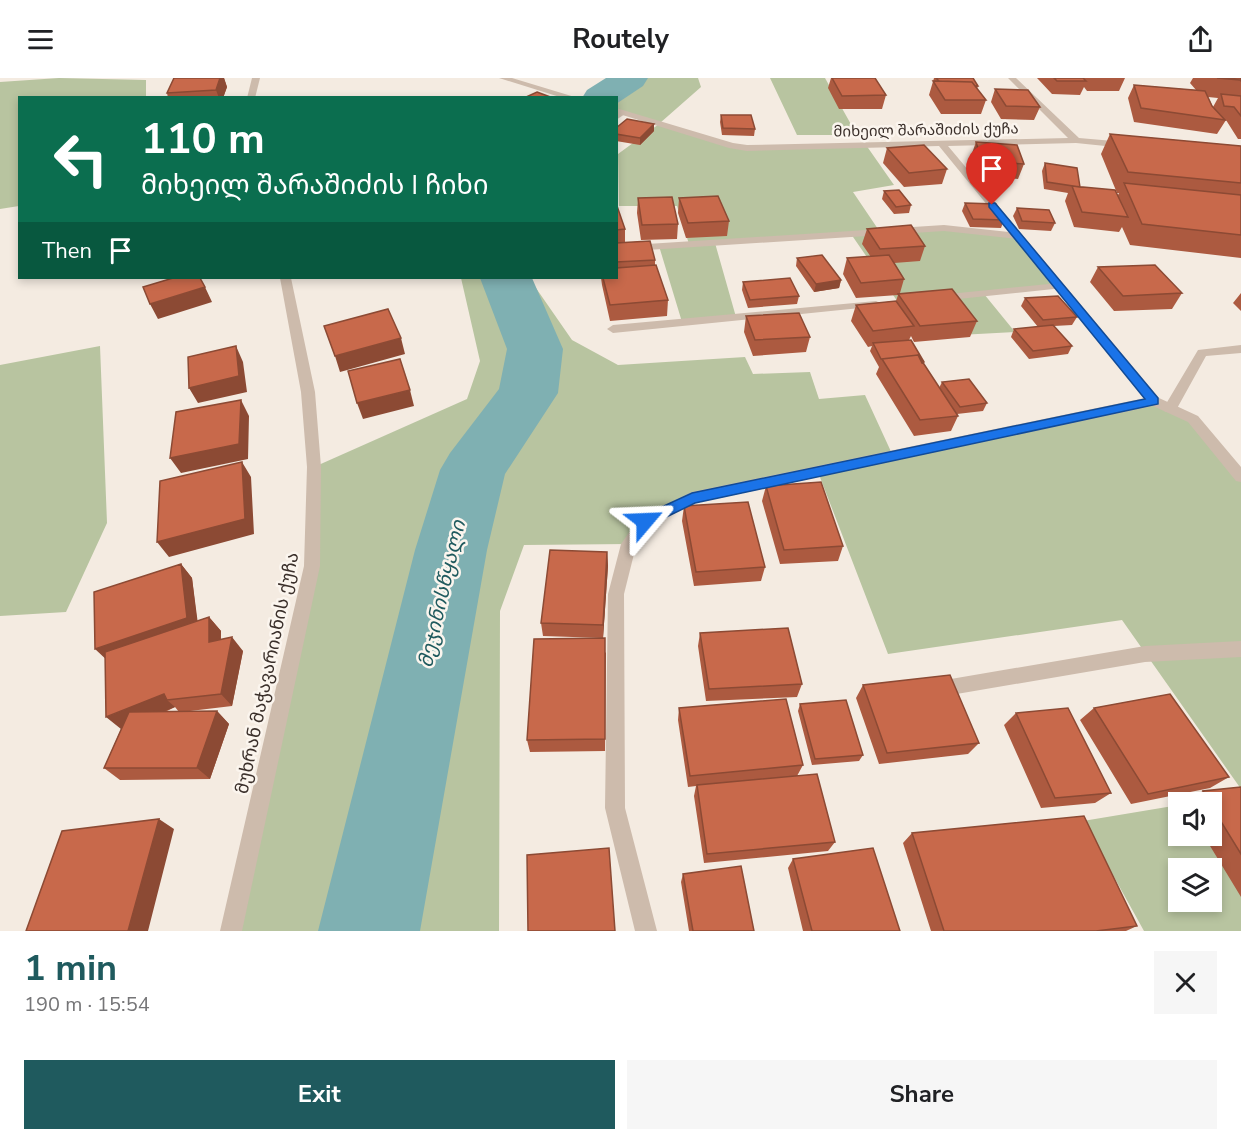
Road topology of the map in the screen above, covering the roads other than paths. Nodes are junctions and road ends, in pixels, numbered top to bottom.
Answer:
1 (256, 78) edge
2 (503, 78) edge
3 (1012, 78) edge
4 (252, 96) edge
5 (568, 96) edge
6 (619, 114) edge
7 (1076, 140) junction
8 (941, 143) junction
9 (1135, 147) edge
10 (1018, 236) junction
11 (618, 249) edge
12 (285, 279) edge
13 (1059, 286) junction
14 (928, 299) edge
15 (884, 303) edge
16 (613, 329) dead end
17 (1241, 349) edge
18 (1154, 401) junction
19 (1170, 409) junction
20 (1241, 477) edge
21 (1241, 649) edge
22 (945, 688) edge
23 (231, 931) edge
24 (646, 931) edge

1 - 4 street
2 - 5 street
3 - 7 street
6 - 8 street, მიხეილ შარაშიძის ქუჩა
7 - 8 street, მიხეილ შარაშიძის ქუჩა
7 - 9 street, მიხეილ შარაშიძის ქუჩა
8 - 10 street
10 - 11 street
10 - 13 street
12 - 23 street, მუხრან მაჭავარიანის ქუჩა
13 - 14 street
13 - 18 street
15 - 16 street
17 - 19 street
18 - 19 street
18 - 24 street
19 - 20 street
21 - 22 street

